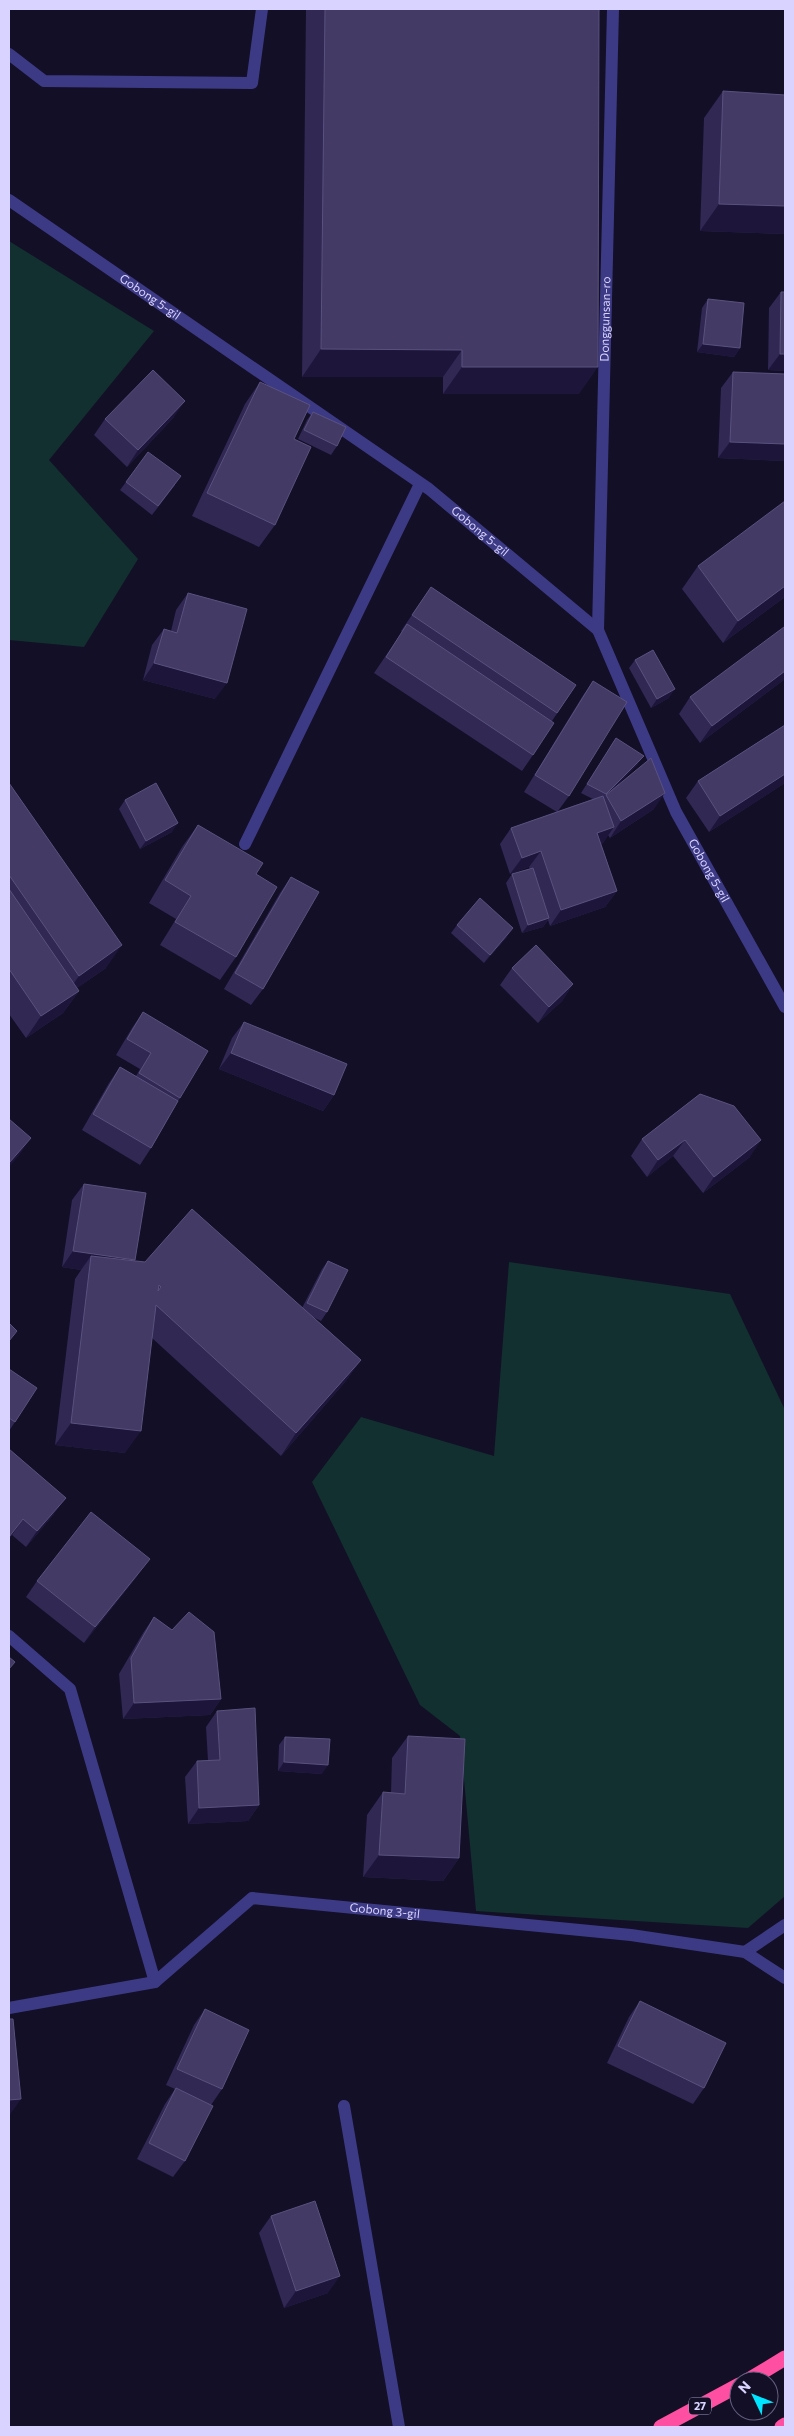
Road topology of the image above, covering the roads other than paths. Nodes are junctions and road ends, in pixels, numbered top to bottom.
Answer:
1 (262, 9) edge
2 (613, 9) edge
3 (9, 54) edge
4 (9, 200) edge
5 (420, 484) junction
6 (598, 630) junction
7 (245, 844) dead end
8 (785, 1007) edge
9 (9, 1636) edge
10 (785, 1925) edge
11 (745, 1952) junction
12 (785, 1978) edge
13 (155, 1982) junction
14 (9, 2008) edge
15 (344, 2106) dead end
16 (785, 2358) edge
17 (764, 2371) edge
18 (729, 2390) edge
19 (785, 2425) edge
20 (399, 2427) edge
21 (661, 2427) edge
22 (782, 2427) edge

1 - 3 street
2 - 6 street, Donggunsan-ro
4 - 5 street, Gobong 5-gil
5 - 6 street, Gobong 5-gil
5 - 7 street
6 - 8 street, Gobong 5-gil
9 - 13 street
10 - 11 street
11 - 12 street, Gobong 3-gil
11 - 13 street, Gobong 3-gil
13 - 14 street
15 - 20 street
16 - 17 highway
18 - 21 highway, 27
19 - 22 highway

